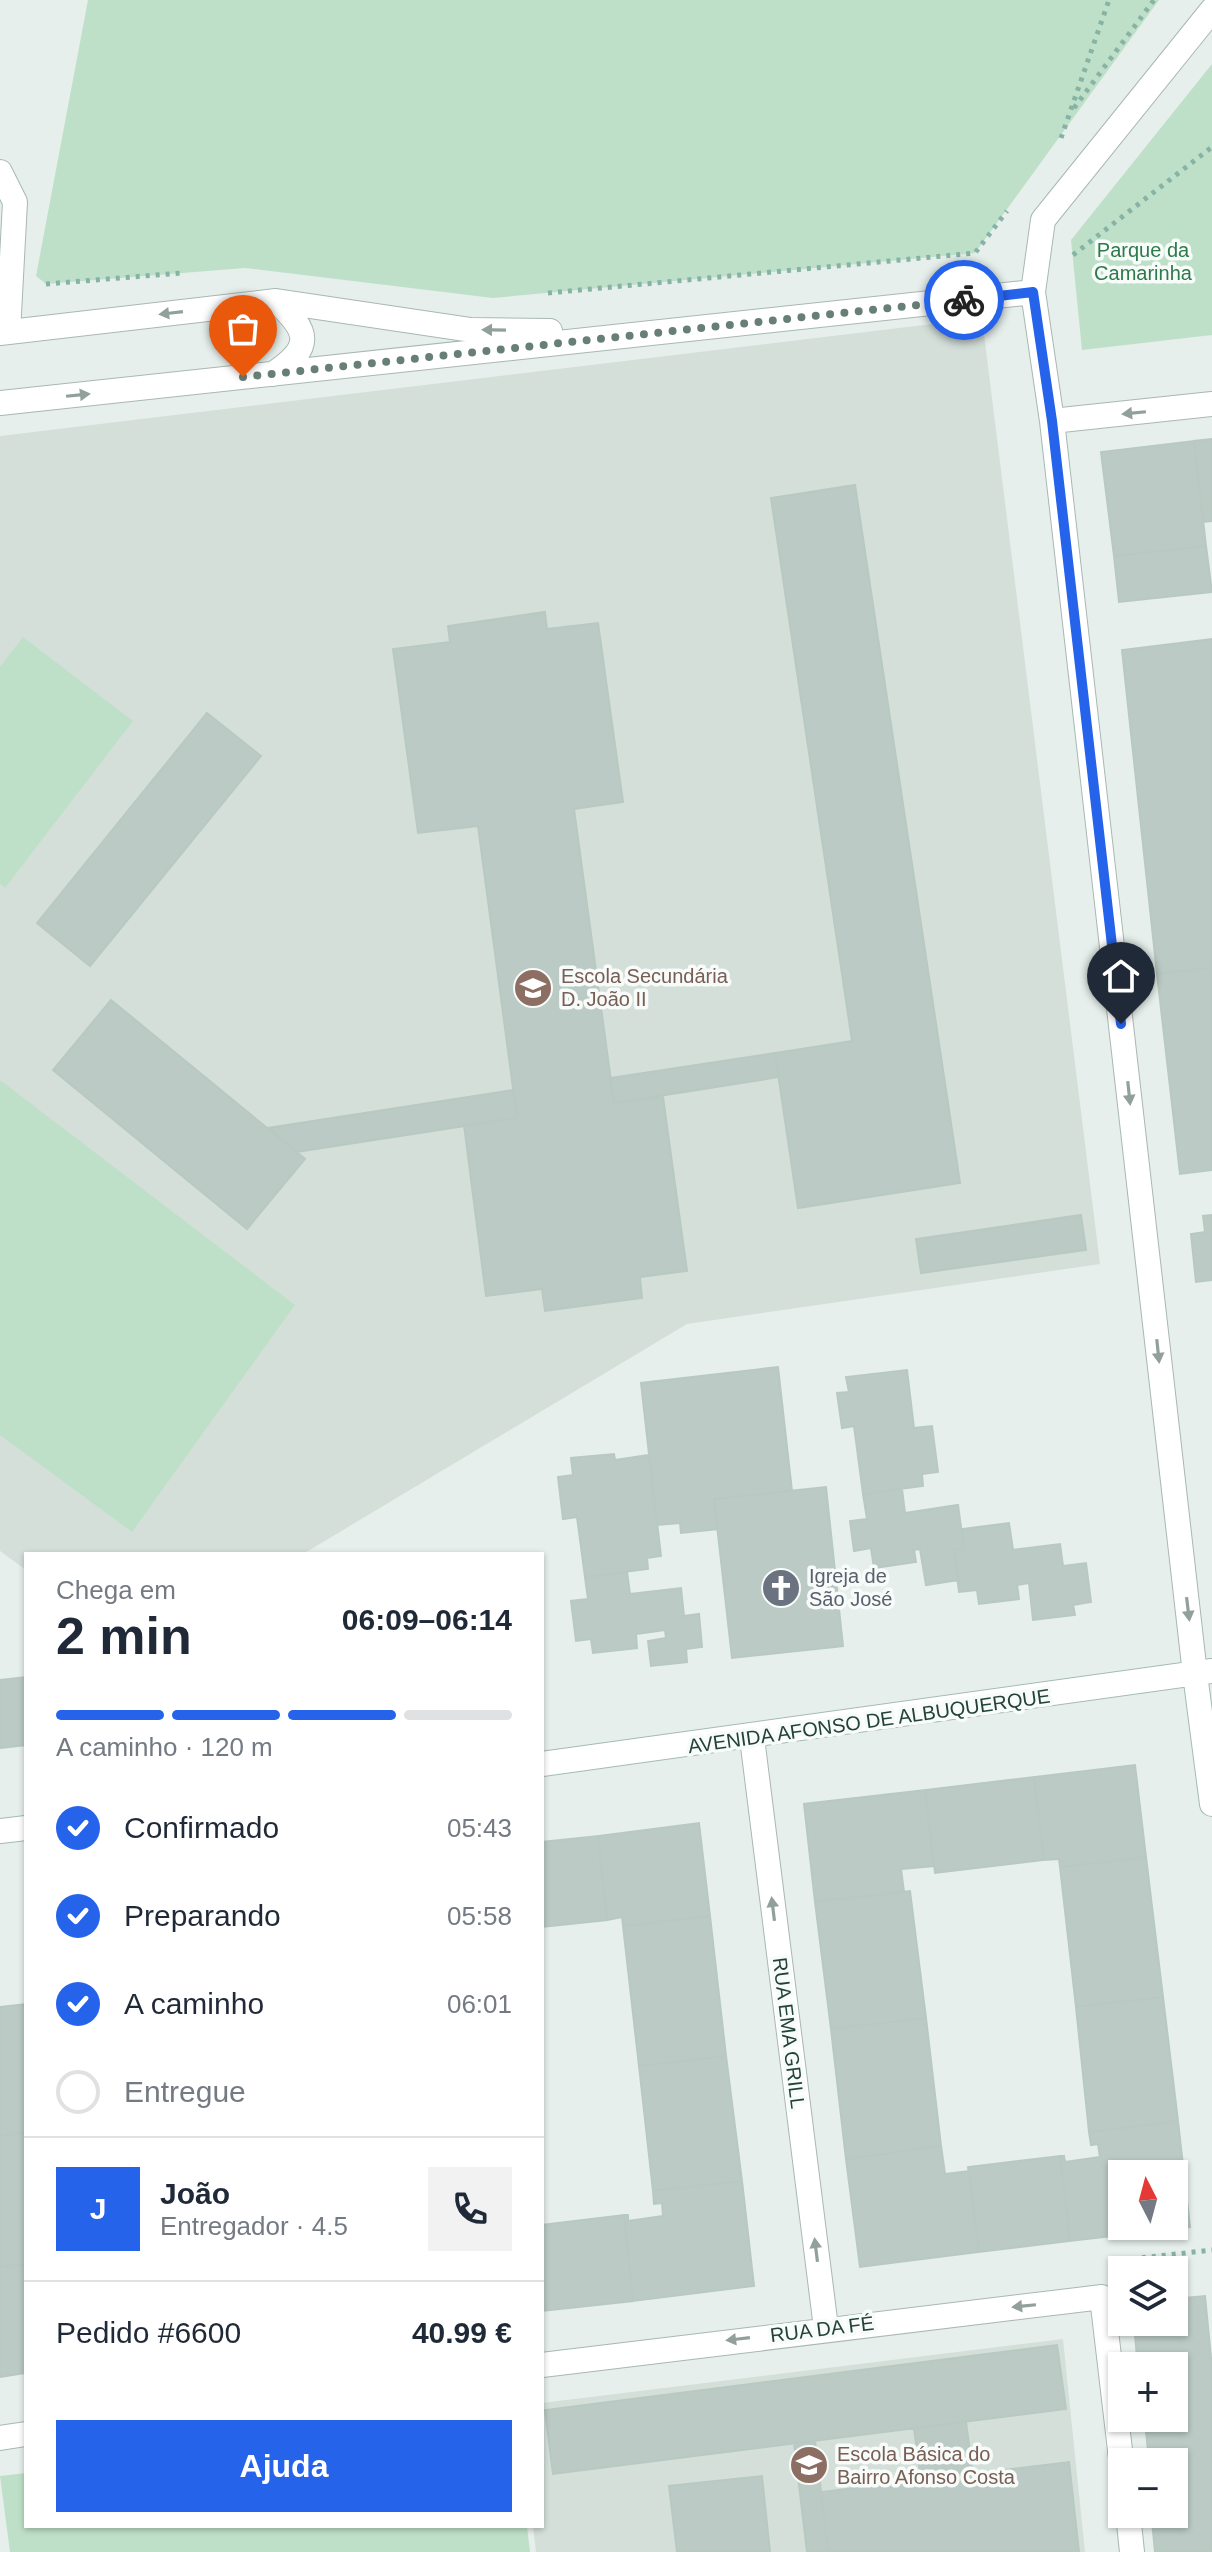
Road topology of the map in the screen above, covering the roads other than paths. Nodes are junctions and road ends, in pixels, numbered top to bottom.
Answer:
1 (1212, 10) edge
2 (0, 172) edge
3 (1033, 292) junction
4 (276, 301) junction
5 (4, 332) edge
6 (656, 333) junction
7 (273, 374) junction
8 (0, 403) edge
9 (1212, 404) edge
10 (1052, 421) junction
11 (1204, 1673) edge
12 (752, 1738) junction
13 (544, 1764) edge
14 (1212, 1804) edge
15 (24, 1828) edge
16 (0, 1831) edge
17 (826, 2328) junction
18 (544, 2365) edge
19 (24, 2434) edge
20 (0, 2438) edge
21 (1120, 2448) edge
22 (1129, 2528) edge
23 (1132, 2552) edge

1 - 3 street
2 - 5 street
3 - 6 street
3 - 10 street
4 -> 5 street
6 -> 4 street
4 - 7 street
6 - 7 street
8 -> 7 street
9 -> 10 street
10 -> 11 street
11 - 12 street, AVENIDA AFONSO DE ALBUQUERQUE
11 - 14 street
12 - 13 street, AVENIDA AFONSO DE ALBUQUERQUE
17 -> 12 street, RUA EMA GRILL
15 - 16 street
17 -> 18 street, RUA DA FÉ
21 -> 17 street, RUA DA FÉ
19 - 20 street
22 - 23 street

